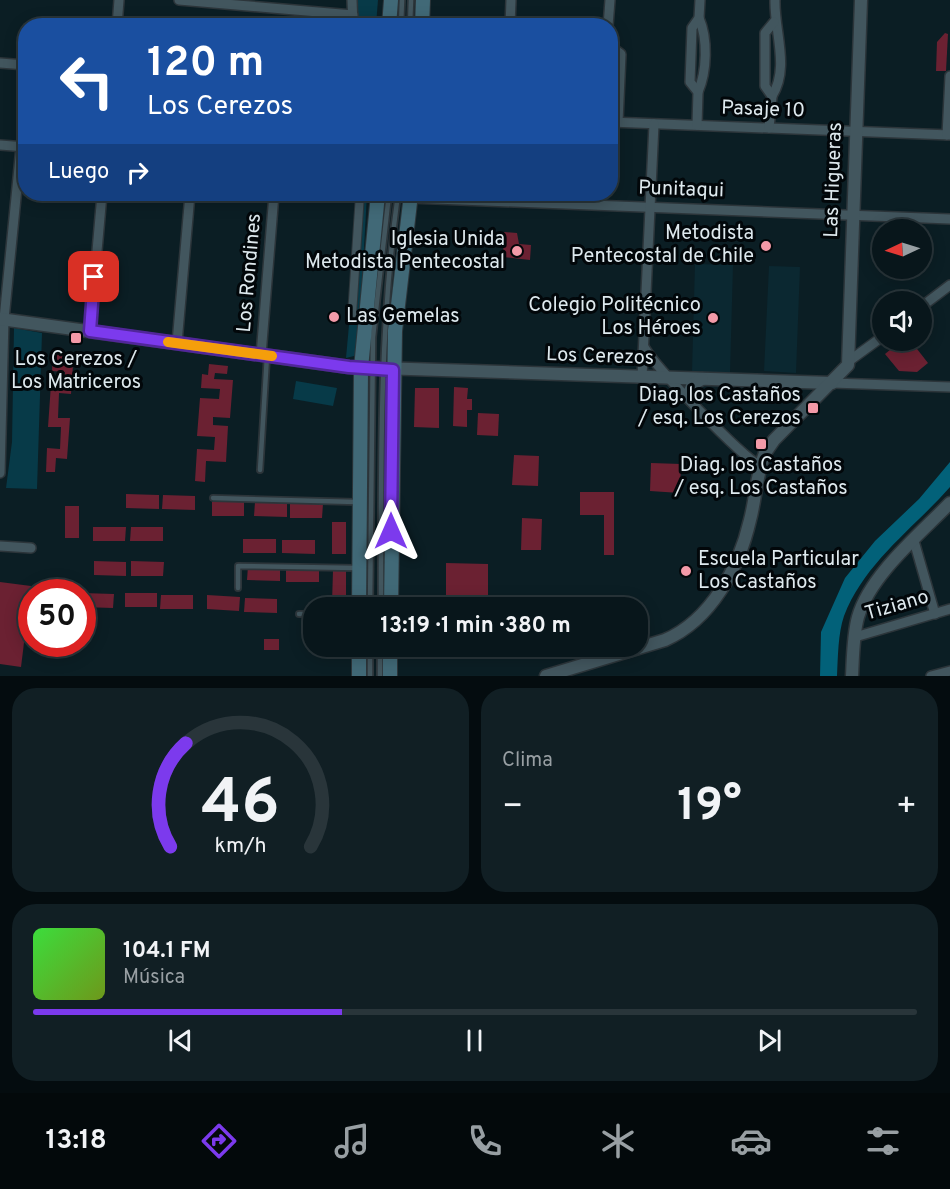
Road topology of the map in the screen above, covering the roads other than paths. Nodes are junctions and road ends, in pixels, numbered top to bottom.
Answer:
1 (119, 0) edge
2 (179, 0) edge
3 (352, 0) edge
4 (391, 0) edge
5 (402, 0) edge
6 (411, 0) edge
7 (423, 0) edge
8 (511, 0) edge
9 (610, 0) edge
10 (700, 0) edge
11 (775, 0) edge
12 (861, 0) edge
13 (118, 18) edge
14 (336, 18) edge
15 (353, 18) edge
16 (390, 18) edge
17 (401, 18) edge
18 (410, 18) edge
19 (422, 18) edge
20 (510, 18) edge
21 (609, 18) edge
22 (774, 22) junction
23 (0, 63) edge
24 (18, 65) edge
25 (950, 76) edge
26 (772, 96) junction
27 (618, 122) edge
28 (654, 124) junction
29 (697, 125) junction
30 (769, 128) junction
31 (855, 131) junction
32 (949, 135) edge
33 (0, 145) edge
34 (18, 147) edge
35 (18, 188) edge
36 (101, 201) edge
37 (189, 201) edge
38 (274, 201) edge
39 (360, 201) edge
40 (378, 201) edge
41 (388, 201) edge
42 (406, 201) edge
43 (529, 201) edge
44 (652, 207) junction
45 (851, 214) junction
46 (950, 219) edge
47 (950, 285) edge
48 (932, 299) edge
49 (352, 315) dead end
50 (2, 319) edge
51 (90, 331) junction
52 (177, 343) junction
53 (872, 344) edge
54 (644, 347) junction
55 (264, 355) junction
56 (849, 361) junction
57 (377, 369) junction
58 (2, 372) edge
59 (642, 377) junction
60 (670, 379) junction
61 (702, 380) junction
62 (804, 383) junction
63 (832, 383) junction
64 (950, 387) edge
65 (691, 399) junction
66 (811, 405) junction
67 (2, 413) edge
68 (1, 446) edge
69 (760, 466) junction
70 (260, 470) dead end
71 (0, 473) edge
72 (392, 496) junction
73 (213, 498) dead end
74 (360, 502) junction
75 (950, 503) edge
76 (914, 541) junction
77 (0, 546) edge
78 (31, 548) dead end
79 (381, 555) junction
80 (360, 568) junction
81 (238, 588) dead end
82 (359, 597) edge
83 (370, 597) edge
84 (381, 597) edge
85 (391, 597) edge
86 (950, 609) edge
87 (299, 614) dead end
88 (303, 614) edge
89 (935, 614) junction
90 (855, 637) junction
91 (359, 657) edge
92 (370, 657) edge
93 (380, 657) edge
94 (390, 657) edge
95 (950, 670) edge
96 (359, 676) edge
97 (370, 676) edge
98 (380, 676) edge
99 (390, 676) edge
100 (546, 676) edge
101 (852, 676) edge
102 (931, 676) edge

1 - 13 street
2 - 14 street
3 - 15 street
4 - 16 main road
5 - 17 lane
6 - 18 lane
7 - 19 main road
8 - 20 street
9 - 21 street
10 - 29 street
11 - 22 street
12 - 31 street, Las Higueras
22 - 26 street
22 - 26 street
23 - 24 street
25 - 32 street
26 - 30 street
27 - 28 street, Pasaje 10
28 - 29 street, Pasaje 10
28 - 44 street
29 - 30 street, Pasaje 10
30 - 31 street, Pasaje 10
31 - 32 street, Pasaje 10
31 - 45 street, Las Higueras
33 - 34 street
35 - 50 street
36 - 51 street
37 - 52 street
38 - 55 street, Los Rondines
39 - 49 street
40 - 57 main road
41 - 57 lane
42 - 57 main road
43 - 44 street, Punitaqui
44 - 45 street, Punitaqui
44 - 54 street
45 - 46 street, Punitaqui
45 - 56 street, Las Higueras
47 - 48 street
50 - 51 street, Los Cerezos
50 - 58 street
51 - 52 street, Los Cerezos
52 - 55 street, Los Cerezos
53 - 56 street
54 - 59 street
54 - 60 street
55 - 57 street, Los Cerezos
55 - 70 lane
56 - 63 street
57 - 59 street, Los Cerezos
57 - 72 main road
57 - 74 main road
57 - 79 lane
57 - 83 lane
58 - 67 street
59 - 60 street, Los Cerezos
60 - 61 street, Los Cerezos
60 - 65 street
61 - 62 street, Los Cerezos
61 - 65 street
62 - 63 street, Los Cerezos
62 - 66 street
63 - 64 street, Los Cerezos
63 - 66 street
65 - 69 street
66 - 69 street
67 - 68 street
68 - 71 street
69 - 100 street
72 - 79 lane
72 - 85 main road
73 - 74 lane
74 - 80 main road
75 - 76 street
76 - 89 street
76 - 90 street
77 - 78 street
79 - 84 lane
80 - 81 lane
80 - 82 main road
86 - 89 street, Tiziano
87 - 88 lane
89 - 90 street, Tiziano
90 - 101 street
91 - 96 main road
92 - 97 lane
93 - 98 lane
94 - 99 main road
95 - 102 street

